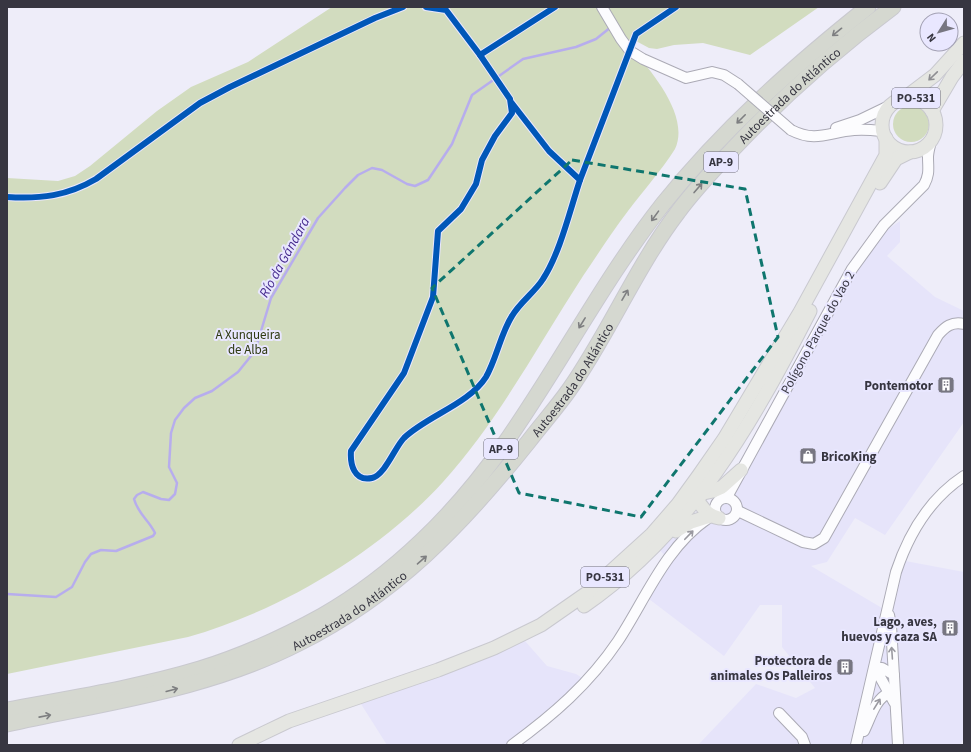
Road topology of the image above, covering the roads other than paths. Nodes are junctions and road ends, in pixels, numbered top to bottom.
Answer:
1 (602, 7) edge
2 (868, 7) edge
3 (893, 7) edge
4 (964, 43) edge
5 (964, 61) edge
6 (906, 97) junction
7 (889, 106) junction
8 (932, 110) junction
9 (884, 135) junction
10 (812, 137) junction
11 (931, 141) junction
12 (912, 152) junction
13 (926, 182) junction
14 (836, 246) junction
15 (964, 324) edge
16 (741, 470) junction
17 (964, 476) edge
18 (701, 493) junction
19 (727, 497) junction
20 (738, 511) junction
21 (714, 517) junction
22 (657, 542) junction
23 (668, 558) junction
24 (624, 559) junction
25 (888, 611) junction
26 (875, 668) junction
27 (894, 675) junction
28 (889, 693) junction
29 (895, 706) junction
30 (7, 710) edge
31 (779, 713) dead end
32 (7, 724) edge
33 (239, 745) edge
34 (253, 745) edge
35 (512, 745) edge
36 (805, 745) edge
37 (857, 745) edge
38 (898, 745) edge

1 - 10 street, bridge
2 -> 30 highway, Autoestrada do Atlántico / AP-9
32 -> 3 highway, Autoestrada do Atlántico / AP-9
4 -> 6 main road, PO-531
5 - 8 main road, PO-531
6 - 7 main road, PO-531
6 - 8 main road, PO-531
7 - 9 main road, PO-531
7 - 10 street
8 - 11 main road, PO-531
9 - 10 street
9 - 12 main road
9 - 14 main road, PO-531
11 - 12 main road, PO-531
11 - 13 street
12 - 13 street
12 - 18 main road, PO-531
13 - 16 street, Polígono Parque do Vao 2
14 - 18 main road
14 - 24 main road, PO-531
15 - 20 street
16 - 18 main road
16 - 19 street, Polígono Parque do Vao 2
17 - 25 street
18 - 21 main road
18 - 22 main road, PO-531
19 - 20 street
19 - 21 street
20 - 21 street
21 - 22 main road
23 -> 21 street
22 - 23 street
22 - 24 main road
22 - 34 main road, PO-531
23 - 35 street
24 - 33 main road, PO-531
25 - 26 street
27 -> 25 street
26 - 27 street
26 - 28 street
26 - 37 street
27 - 29 street
28 - 29 street
37 -> 28 street
29 - 38 street
31 - 36 street

